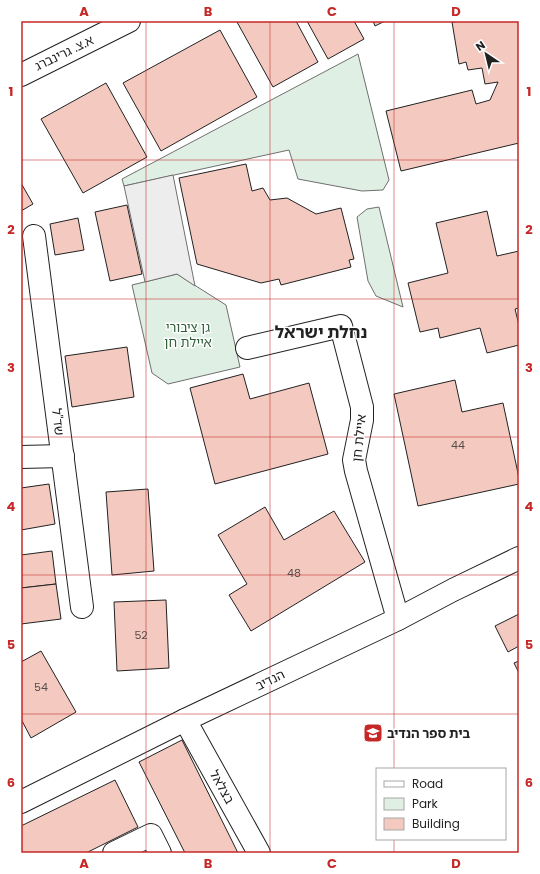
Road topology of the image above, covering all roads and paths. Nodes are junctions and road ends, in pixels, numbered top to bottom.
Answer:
1 (129, 21) edge
2 (21, 75) edge
3 (34, 236) dead end
4 (247, 348) dead end
5 (63, 456) junction
6 (21, 457) edge
7 (519, 558) edge
8 (82, 607) dead end
9 (398, 619) junction
10 (186, 720) junction
11 (21, 802) edge
12 (155, 844) edge
13 (114, 853) edge
14 (259, 853) edge

1 - 2 street, א.צ. גרינברג
3 - 5 street, שד"ל
4 - 9 street, איילת חן
5 - 6 street
5 - 8 street, שד"ל
7 - 9 street, הנדיב
9 - 10 street, הנדיב
10 - 11 street, הנדיב
10 - 14 street, בצלאל
12 - 13 street

